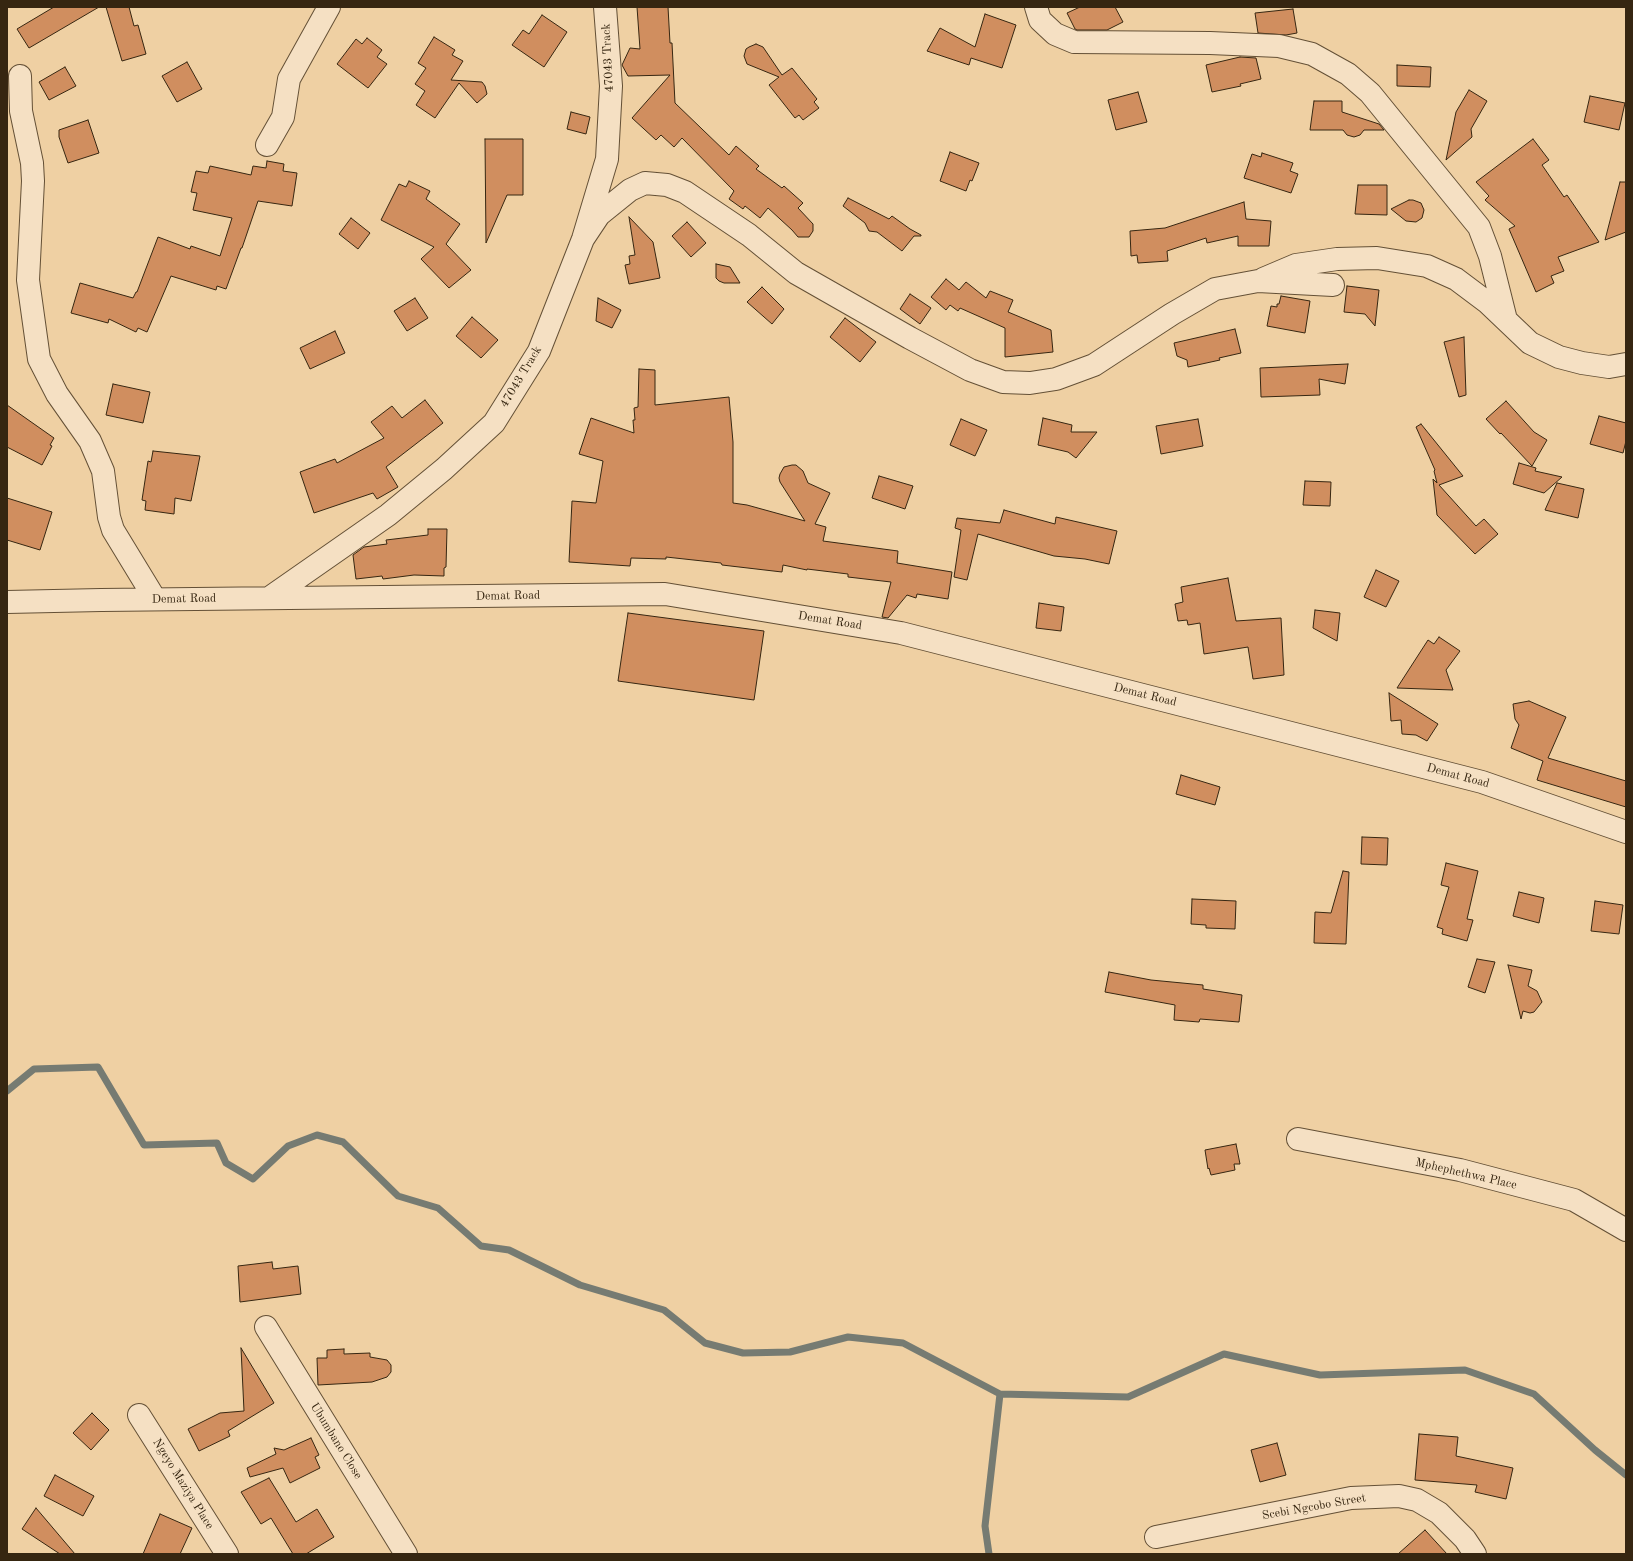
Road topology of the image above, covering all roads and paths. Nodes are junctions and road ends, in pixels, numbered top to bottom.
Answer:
1 (329, 7) edge
2 (605, 7) edge
3 (1036, 7) edge
4 (20, 76) dead end
5 (267, 145) dead end
6 (583, 239) junction
7 (1258, 281) junction
8 (1333, 285) dead end
9 (1506, 320) junction
10 (1626, 364) edge
11 (269, 598) junction
12 (154, 599) junction
13 (7, 602) edge
14 (1626, 832) edge
15 (1298, 1139) dead end
16 (1626, 1230) edge
17 (266, 1327) dead end
18 (140, 1415) dead end
19 (1156, 1537) dead end
20 (227, 1554) edge
21 (406, 1554) edge
22 (1475, 1554) edge

1 - 5 street
2 - 6 street, 47043 Track
3 - 9 street
4 - 12 street
6 - 7 street
6 - 11 street, 47043 Track
7 - 8 street
7 - 9 street
9 - 10 street
11 - 12 street, Demat Road
11 - 14 street, Demat Road
12 - 13 street, Demat Road
15 - 16 street, Mphephethwa Place
17 - 21 street, Ubumbano Close
18 - 20 street, Ngeyo Maziya Place
19 - 22 street, Scebi Ngcobo Street

